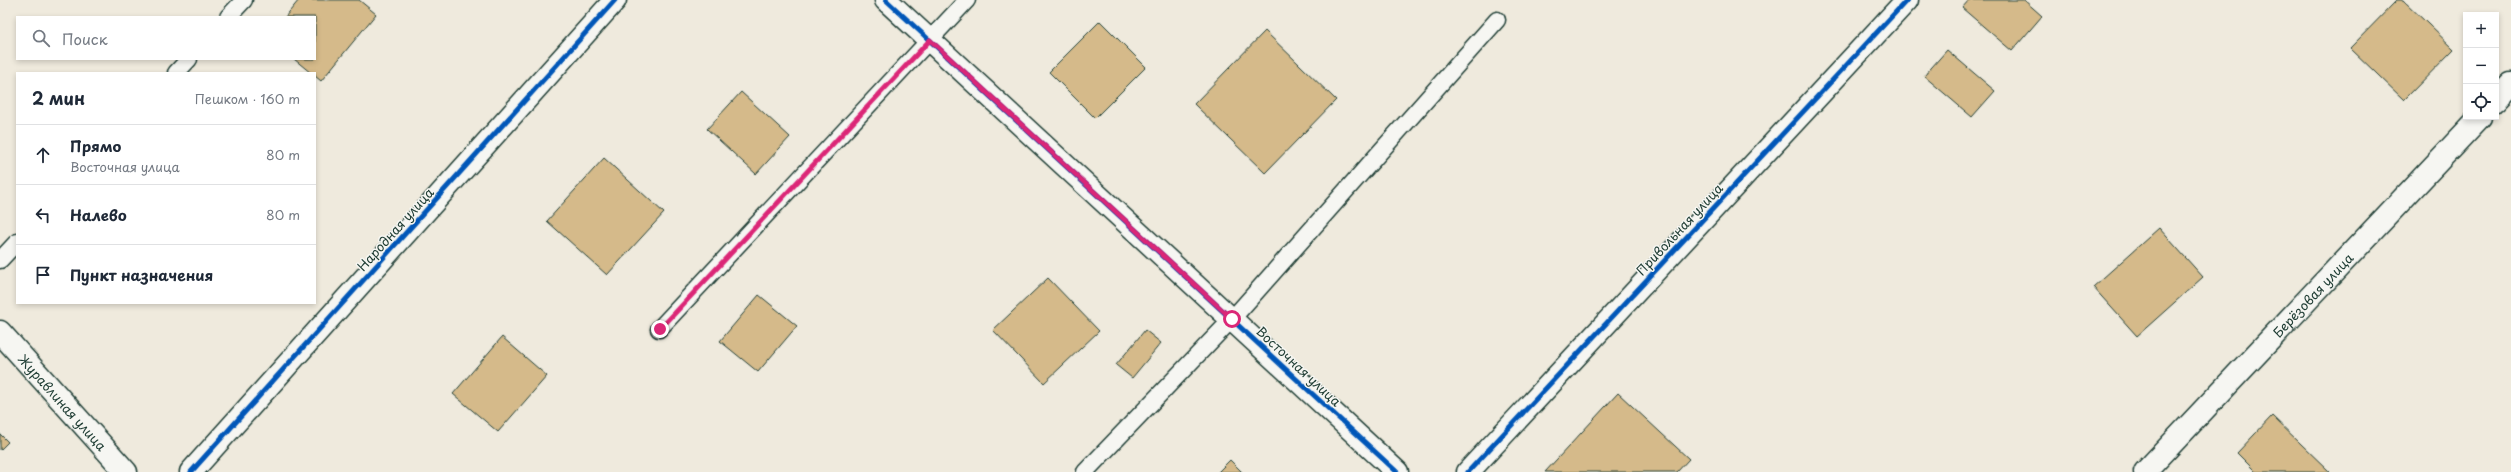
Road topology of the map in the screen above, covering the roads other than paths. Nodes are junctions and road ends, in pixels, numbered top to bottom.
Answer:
1 (244, 0) edge
2 (615, 0) edge
3 (886, 0) edge
4 (967, 0) edge
5 (1907, 0) edge
6 (229, 16) edge
7 (1497, 20) dead end
8 (930, 40) junction
9 (188, 60) edge
10 (177, 72) edge
11 (2511, 84) edge
12 (2499, 97) edge
13 (2477, 120) edge
14 (16, 243) edge
15 (0, 260) edge
16 (1232, 319) junction
17 (660, 329) dead end
18 (0, 332) edge
19 (126, 472) edge
20 (191, 472) edge
21 (1085, 472) edge
22 (1397, 472) edge
23 (1468, 472) edge
24 (2145, 472) edge

1 - 6 lane
2 - 20 street, Народная улица
3 - 8 street, Восточная улица
4 - 8 lane
5 - 23 street, Привольная улица
7 - 16 lane
8 - 16 street, Восточная улица
8 - 17 lane
9 - 10 lane
11 - 12 street
13 - 24 street, Берёзовая улица
14 - 15 lane
16 - 21 lane
16 - 22 street, Восточная улица
18 - 19 street, Журавлиная улица

